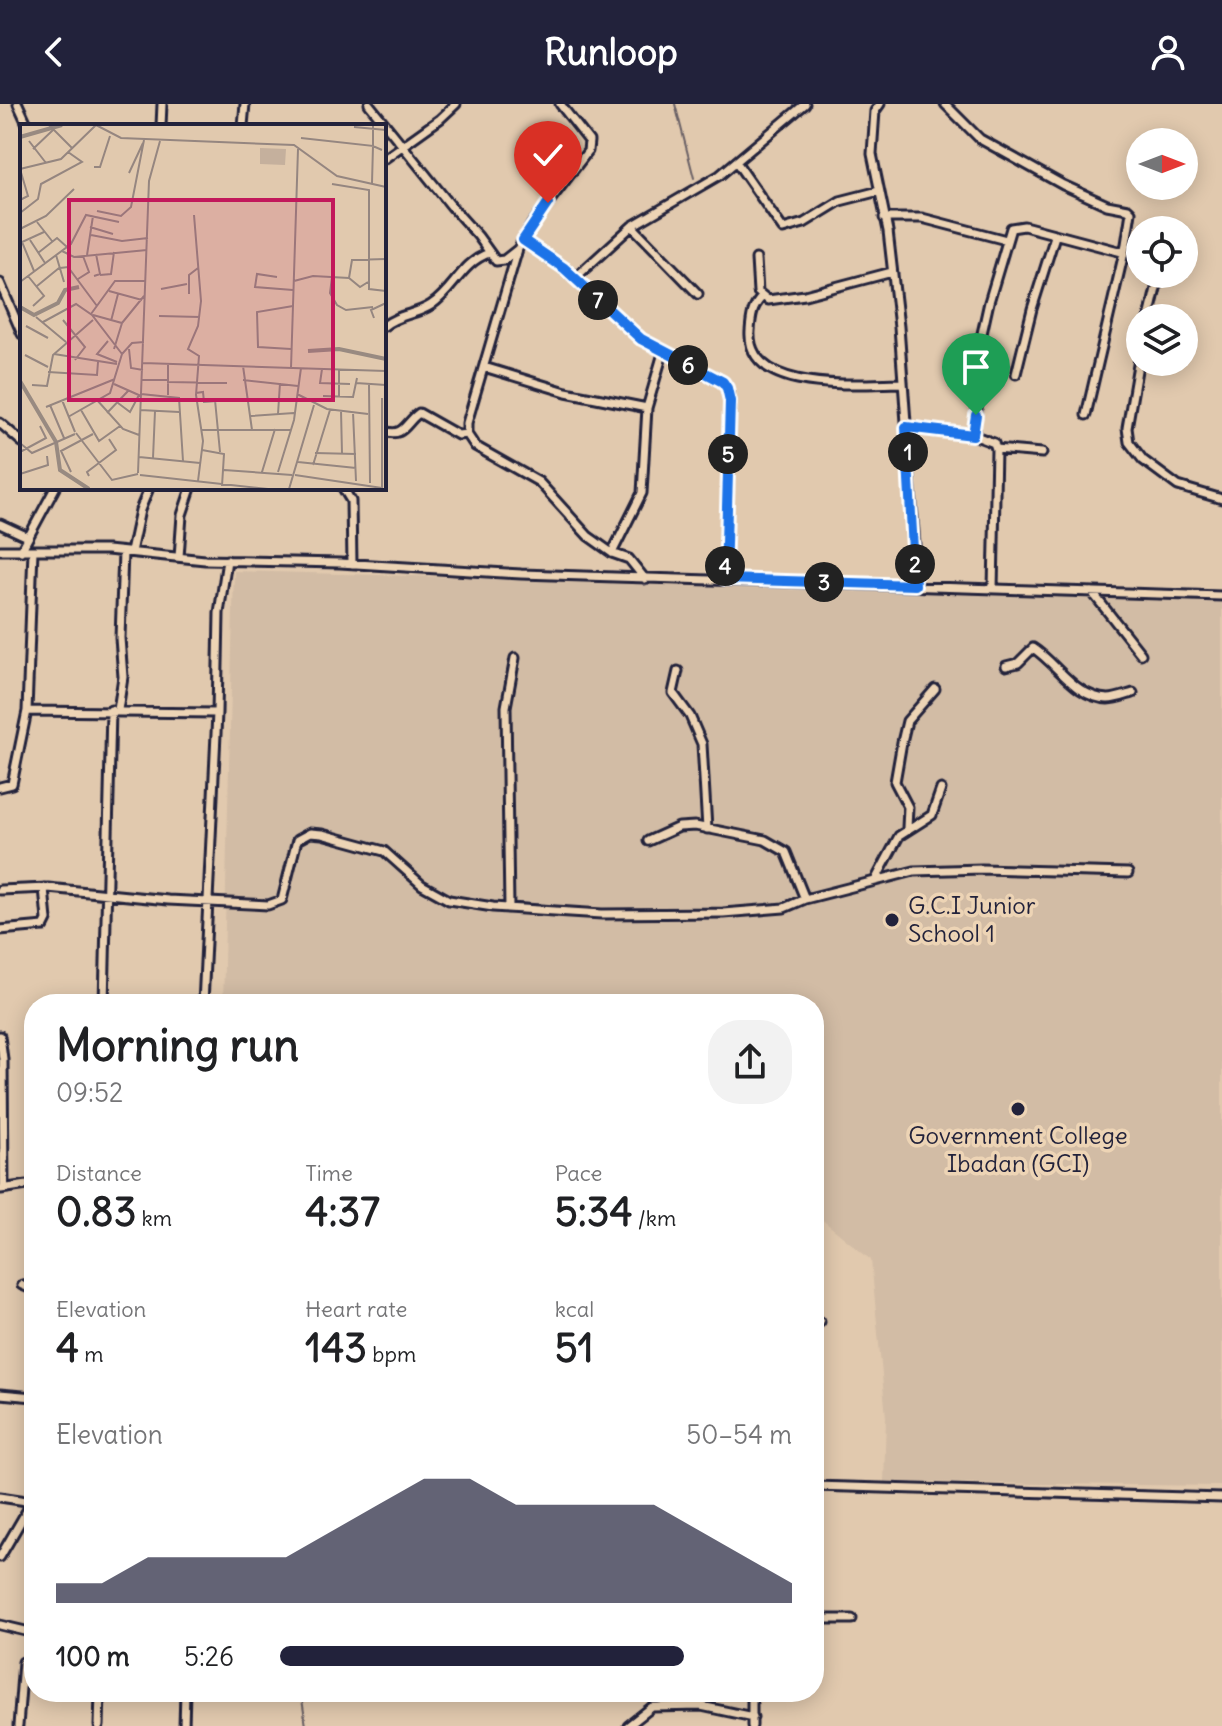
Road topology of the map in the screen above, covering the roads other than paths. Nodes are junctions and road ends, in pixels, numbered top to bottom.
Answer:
1 (18, 104) edge
2 (162, 104) edge
3 (245, 104) edge
4 (369, 104) edge
5 (456, 104) edge
6 (560, 104) edge
7 (805, 104) edge
8 (880, 104) edge
9 (945, 104) edge
10 (27, 124) edge
11 (161, 124) edge
12 (243, 124) edge
13 (404, 145) junction
14 (386, 158) edge
15 (737, 163) junction
16 (879, 191) junction
17 (884, 218) junction
18 (632, 226) junction
19 (1055, 236) junction
20 (523, 240) junction
21 (1006, 240) junction
22 (518, 249) junction
23 (1122, 252) junction
24 (489, 253) junction
25 (756, 259) dead end
26 (892, 272) junction
27 (575, 278) junction
28 (0, 283) edge
29 (698, 294) dead end
30 (762, 297) junction
31 (386, 324) edge
32 (20, 329) edge
33 (663, 353) junction
34 (484, 367) junction
35 (1016, 374) dead end
36 (1136, 376) edge
37 (903, 383) junction
38 (647, 408) junction
39 (1086, 415) dead end
40 (0, 423) edge
41 (906, 427) junction
42 (386, 432) edge
43 (467, 434) junction
44 (973, 435) junction
45 (20, 440) edge
46 (996, 449) junction
47 (1042, 453) dead end
48 (54, 490) edge
49 (148, 490) edge
50 (190, 490) edge
51 (344, 490) edge
52 (1222, 499) edge
53 (0, 524) edge
54 (28, 537) junction
55 (0, 550) edge
56 (33, 550) junction
57 (21, 551) junction
58 (127, 552) junction
59 (612, 553) junction
60 (179, 557) junction
61 (227, 560) junction
62 (352, 564) junction
63 (645, 579) junction
64 (725, 579) junction
65 (915, 585) junction
66 (993, 589) junction
67 (1092, 592) junction
68 (1222, 596) edge
69 (1141, 654) dead end
70 (515, 658) dead end
71 (1006, 666) dead end
72 (678, 671) dead end
73 (935, 689) dead end
74 (1133, 693) dead end
75 (114, 710) junction
76 (27, 711) junction
77 (217, 713) junction
78 (0, 787) edge
79 (941, 789) dead end
80 (907, 828) junction
81 (707, 829) junction
82 (648, 841) dead end
83 (1128, 873) dead end
84 (876, 879) junction
85 (44, 888) junction
86 (0, 890) edge
87 (106, 895) junction
88 (805, 899) junction
89 (207, 900) junction
90 (509, 908) junction
91 (0, 930) edge
92 (104, 994) edge
93 (203, 994) edge
94 (0, 1036) edge
95 (2, 1100) edge
96 (24, 1185) edge
97 (2, 1188) edge
98 (0, 1394) edge
99 (24, 1396) edge
100 (824, 1486) edge
101 (0, 1497) edge
102 (1222, 1498) edge
103 (24, 1501) edge
104 (24, 1517) edge
105 (0, 1557) edge
106 (824, 1619) edge
107 (852, 1619) dead end
108 (0, 1625) edge
109 (24, 1631) edge
110 (23, 1662) dead end
111 (100, 1702) edge
112 (185, 1702) edge
113 (752, 1702) edge
114 (753, 1717) junction
115 (18, 1726) edge
116 (99, 1726) edge
117 (184, 1726) edge
118 (628, 1726) edge
119 (752, 1726) edge

1 - 10 street
2 - 11 street
3 - 12 street
4 - 13 street
5 - 13 street
6 - 20 street
7 - 15 street
8 - 16 street
9 - 23 street
13 - 14 street
13 - 24 street
15 - 16 street
15 - 18 street
16 - 17 street
17 - 21 street
17 - 26 street
18 - 27 street
18 - 29 street
19 - 21 street
19 - 23 street
19 - 35 street
20 - 22 street
20 - 27 street
21 - 44 street
22 - 24 street
22 - 34 street
23 - 39 street
24 - 31 street
25 - 30 street
26 - 30 street
26 - 37 street
27 - 33 street
28 - 32 street
30 - 37 street
33 - 38 street
33 - 64 street
34 - 38 street
34 - 43 street
36 - 52 street
37 - 41 street
38 - 59 street
40 - 45 street
41 - 44 street
41 - 65 street
42 - 43 street
43 - 59 street
44 - 46 street
46 - 47 street
46 - 66 street
48 - 54 street
49 - 58 street
50 - 60 street
51 - 62 street
53 - 54 street
54 - 57 street
55 - 57 street
56 - 57 street
56 - 58 street
56 - 76 street
58 - 60 street
58 - 75 street
59 - 63 street
60 - 61 street
61 - 62 street
61 - 77 street
62 - 63 street
63 - 64 street
64 - 65 street
65 - 66 street
66 - 67 street
67 - 68 street
67 - 69 street
70 - 90 street
71 - 74 street
72 - 81 street
73 - 80 street
75 - 76 street
75 - 77 street
75 - 87 street
76 - 78 street
77 - 89 street
79 - 80 street
80 - 84 street
81 - 82 street
81 - 88 street
83 - 84 street
84 - 88 street
85 - 86 street
85 - 87 street
85 - 91 street
87 - 89 street
87 - 92 street
88 - 90 street
89 - 90 street
89 - 93 street
94 - 95 street
95 - 97 street
96 - 97 street
98 - 99 street
100 - 102 street
101 - 103 street
104 - 105 street
106 - 107 street
108 - 109 street
110 - 115 street
111 - 116 street
112 - 117 street
113 - 114 street
114 - 118 street
114 - 119 street

